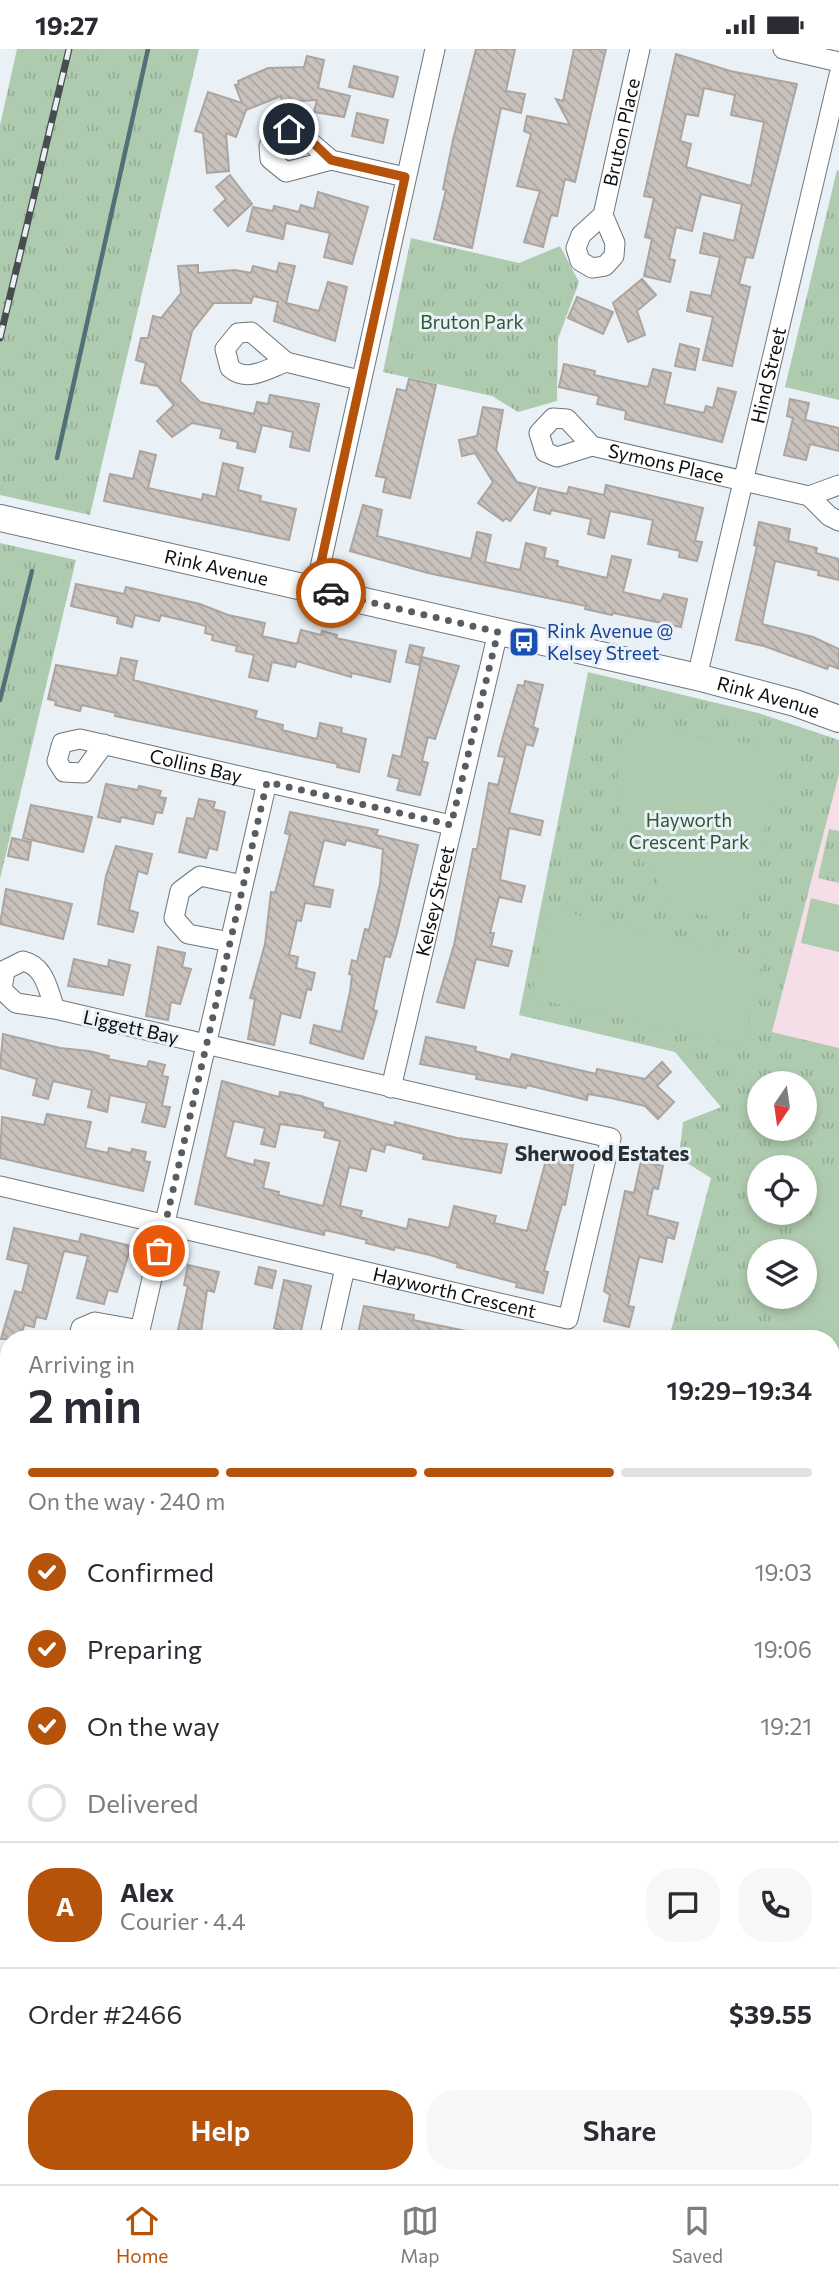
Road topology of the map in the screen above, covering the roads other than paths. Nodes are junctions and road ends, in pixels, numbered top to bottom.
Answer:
1 (435, 49) edge
2 (640, 49) edge
3 (783, 49) edge
4 (839, 62) edge
5 (839, 75) edge
6 (331, 160) dead end
7 (405, 177) junction
8 (603, 215) dead end
9 (286, 362) dead end
10 (359, 380) junction
11 (592, 446) dead end
12 (742, 481) junction
13 (839, 485) edge
14 (809, 496) junction
15 (0, 518) edge
16 (839, 521) edge
17 (315, 590) junction
18 (498, 632) junction
19 (697, 677) junction
20 (839, 719) edge
21 (104, 744) dead end
22 (267, 782) junction
23 (451, 825) junction
24 (243, 885) junction
25 (230, 942) junction
26 (55, 1009) dead end
27 (206, 1044) junction
28 (391, 1088) junction
29 (3, 1192) edge
30 (166, 1225) junction
31 (345, 1268) junction
32 (80, 1330) edge
33 (124, 1330) edge
34 (140, 1330) edge
35 (331, 1330) edge

1 - 7 street
2 - 8 street, Bruton Place
3 - 4 street
5 - 12 street, Hind Street
6 - 7 street
7 - 10 street
9 - 10 street
10 - 17 street
11 - 12 street, Symons Place
12 - 14 street, Symons Place
12 - 19 street, Hind Street
13 - 14 street
14 - 16 street
15 - 17 street, Rink Avenue
17 - 18 street, Rink Avenue
18 - 19 street, Rink Avenue
18 - 23 street, Kelsey Street
19 - 20 street, Rink Avenue
21 - 22 street, Collins Bay
22 - 23 street, Collins Bay
22 - 24 street
23 - 28 street, Kelsey Street
24 - 25 street
24 - 25 street
25 - 27 street
26 - 27 street, Liggett Bay
27 - 28 street, Hayworth Crescent
27 - 30 street
28 - 31 street, Hayworth Crescent
29 - 30 street, Hayworth Crescent
30 - 31 street, Hayworth Crescent
30 - 34 street
31 - 35 street
32 - 33 street

